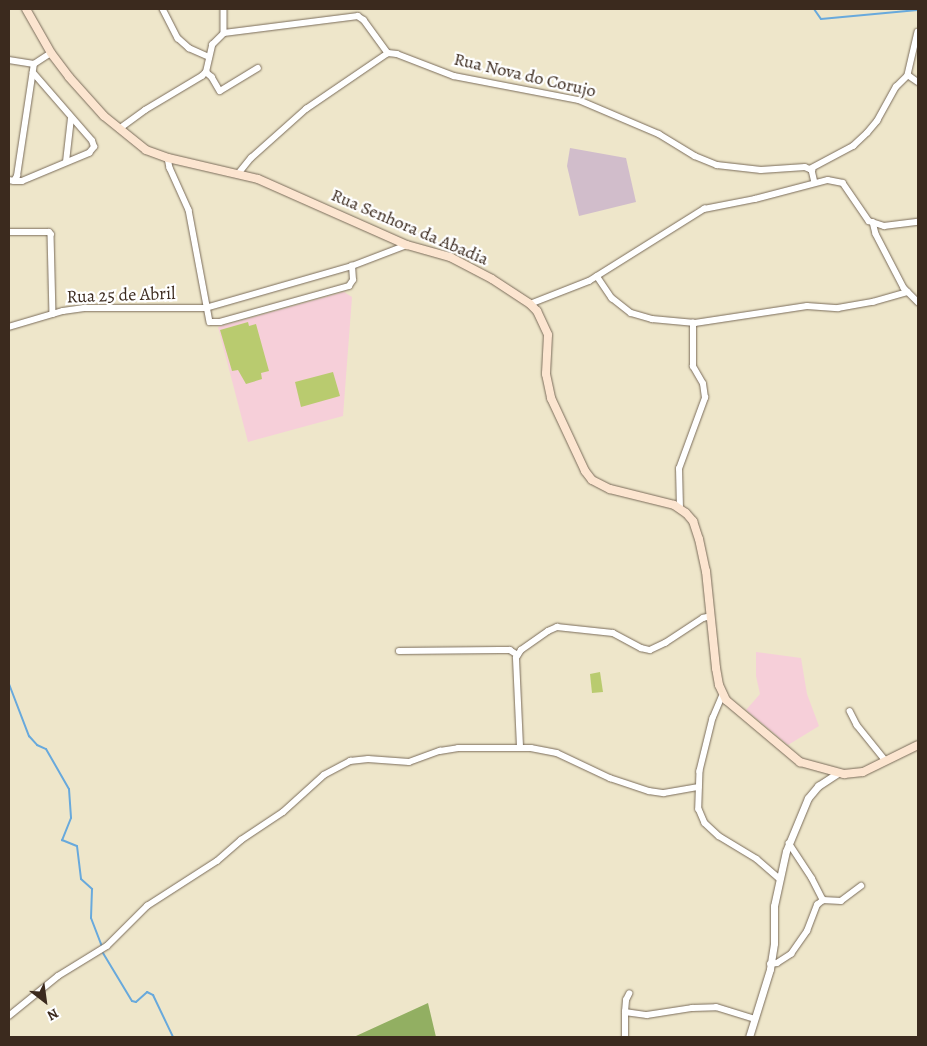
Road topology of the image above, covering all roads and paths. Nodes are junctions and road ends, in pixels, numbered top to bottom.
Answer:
1 (26, 9) edge
2 (163, 9) edge
3 (224, 9) edge
4 (918, 32) edge
5 (224, 33) junction
6 (51, 53) junction
7 (388, 53) junction
8 (209, 57) junction
9 (9, 60) edge
10 (34, 64) junction
11 (258, 68) dead end
12 (206, 72) junction
13 (33, 73) junction
14 (908, 75) junction
15 (918, 82) edge
16 (71, 118) junction
17 (119, 129) junction
18 (168, 158) junction
19 (66, 162) junction
20 (810, 169) junction
21 (238, 174) junction
22 (12, 180) edge
23 (815, 183) junction
24 (873, 222) junction
25 (918, 222) edge
26 (9, 232) edge
27 (407, 245) junction
28 (352, 266) junction
29 (598, 276) junction
30 (908, 292) junction
31 (918, 302) edge
32 (530, 304) junction
33 (206, 308) junction
34 (53, 314) junction
35 (693, 323) junction
36 (9, 327) edge
37 (680, 509) junction
38 (711, 616) junction
39 (399, 651) dead end
40 (518, 655) junction
41 (723, 695) junction
42 (850, 711) dead end
43 (918, 744) edge
44 (520, 747) junction
45 (886, 761) junction
46 (838, 773) junction
47 (698, 787) junction
48 (789, 843) junction
49 (780, 879) junction
50 (861, 886) dead end
51 (823, 900) junction
52 (770, 964) junction
53 (629, 994) dead end
54 (626, 1012) junction
55 (9, 1016) edge
56 (755, 1020) junction
57 (625, 1037) edge
58 (749, 1037) edge

1 - 6 main road, Rua Senhora da Abadia
2 - 8 street
3 - 5 street
4 - 14 street
5 - 7 street
5 - 8 street
6 - 10 street
6 - 17 main road, Rua Senhora da Abadia
7 - 20 street, Rua Nova do Corujo
7 - 21 street
8 - 12 street
9 - 10 street
10 - 13 street
11 - 12 street
12 - 17 street
13 - 16 street
13 - 22 street
14 - 15 street
14 - 20 street
16 - 19 street
16 - 19 street
17 - 18 main road, Rua Senhora da Abadia
18 - 21 main road, Rua Senhora da Abadia
18 - 33 street
19 - 22 street
20 - 23 street
21 - 27 main road, Rua Senhora da Abadia
23 - 24 street
23 - 29 street
24 - 25 street
24 - 30 street
26 - 34 street
27 - 28 street, Rua 25 de Abril
27 - 32 main road, Rua Senhora da Abadia
28 - 33 street, Rua 25 de Abril
28 - 33 street
29 - 32 street
29 - 35 street
30 - 31 street
30 - 35 street
32 - 37 main road, Rua Senhora da Abadia
33 - 34 street, Rua 25 de Abril
34 - 36 street, Rua 25 de Abril
35 - 37 street
37 - 38 main road
38 - 40 street
38 - 41 main road
39 - 40 street
40 - 44 street
41 - 46 main road
41 - 47 street
42 - 45 street
43 - 45 main road
44 - 47 street
44 - 55 street
45 - 46 main road
46 - 48 street
47 - 49 street
48 - 49 street
48 - 51 street
49 - 52 street
50 - 51 street
51 - 52 street
52 - 56 street
53 - 54 street
54 - 56 street
54 - 57 street
56 - 58 street

